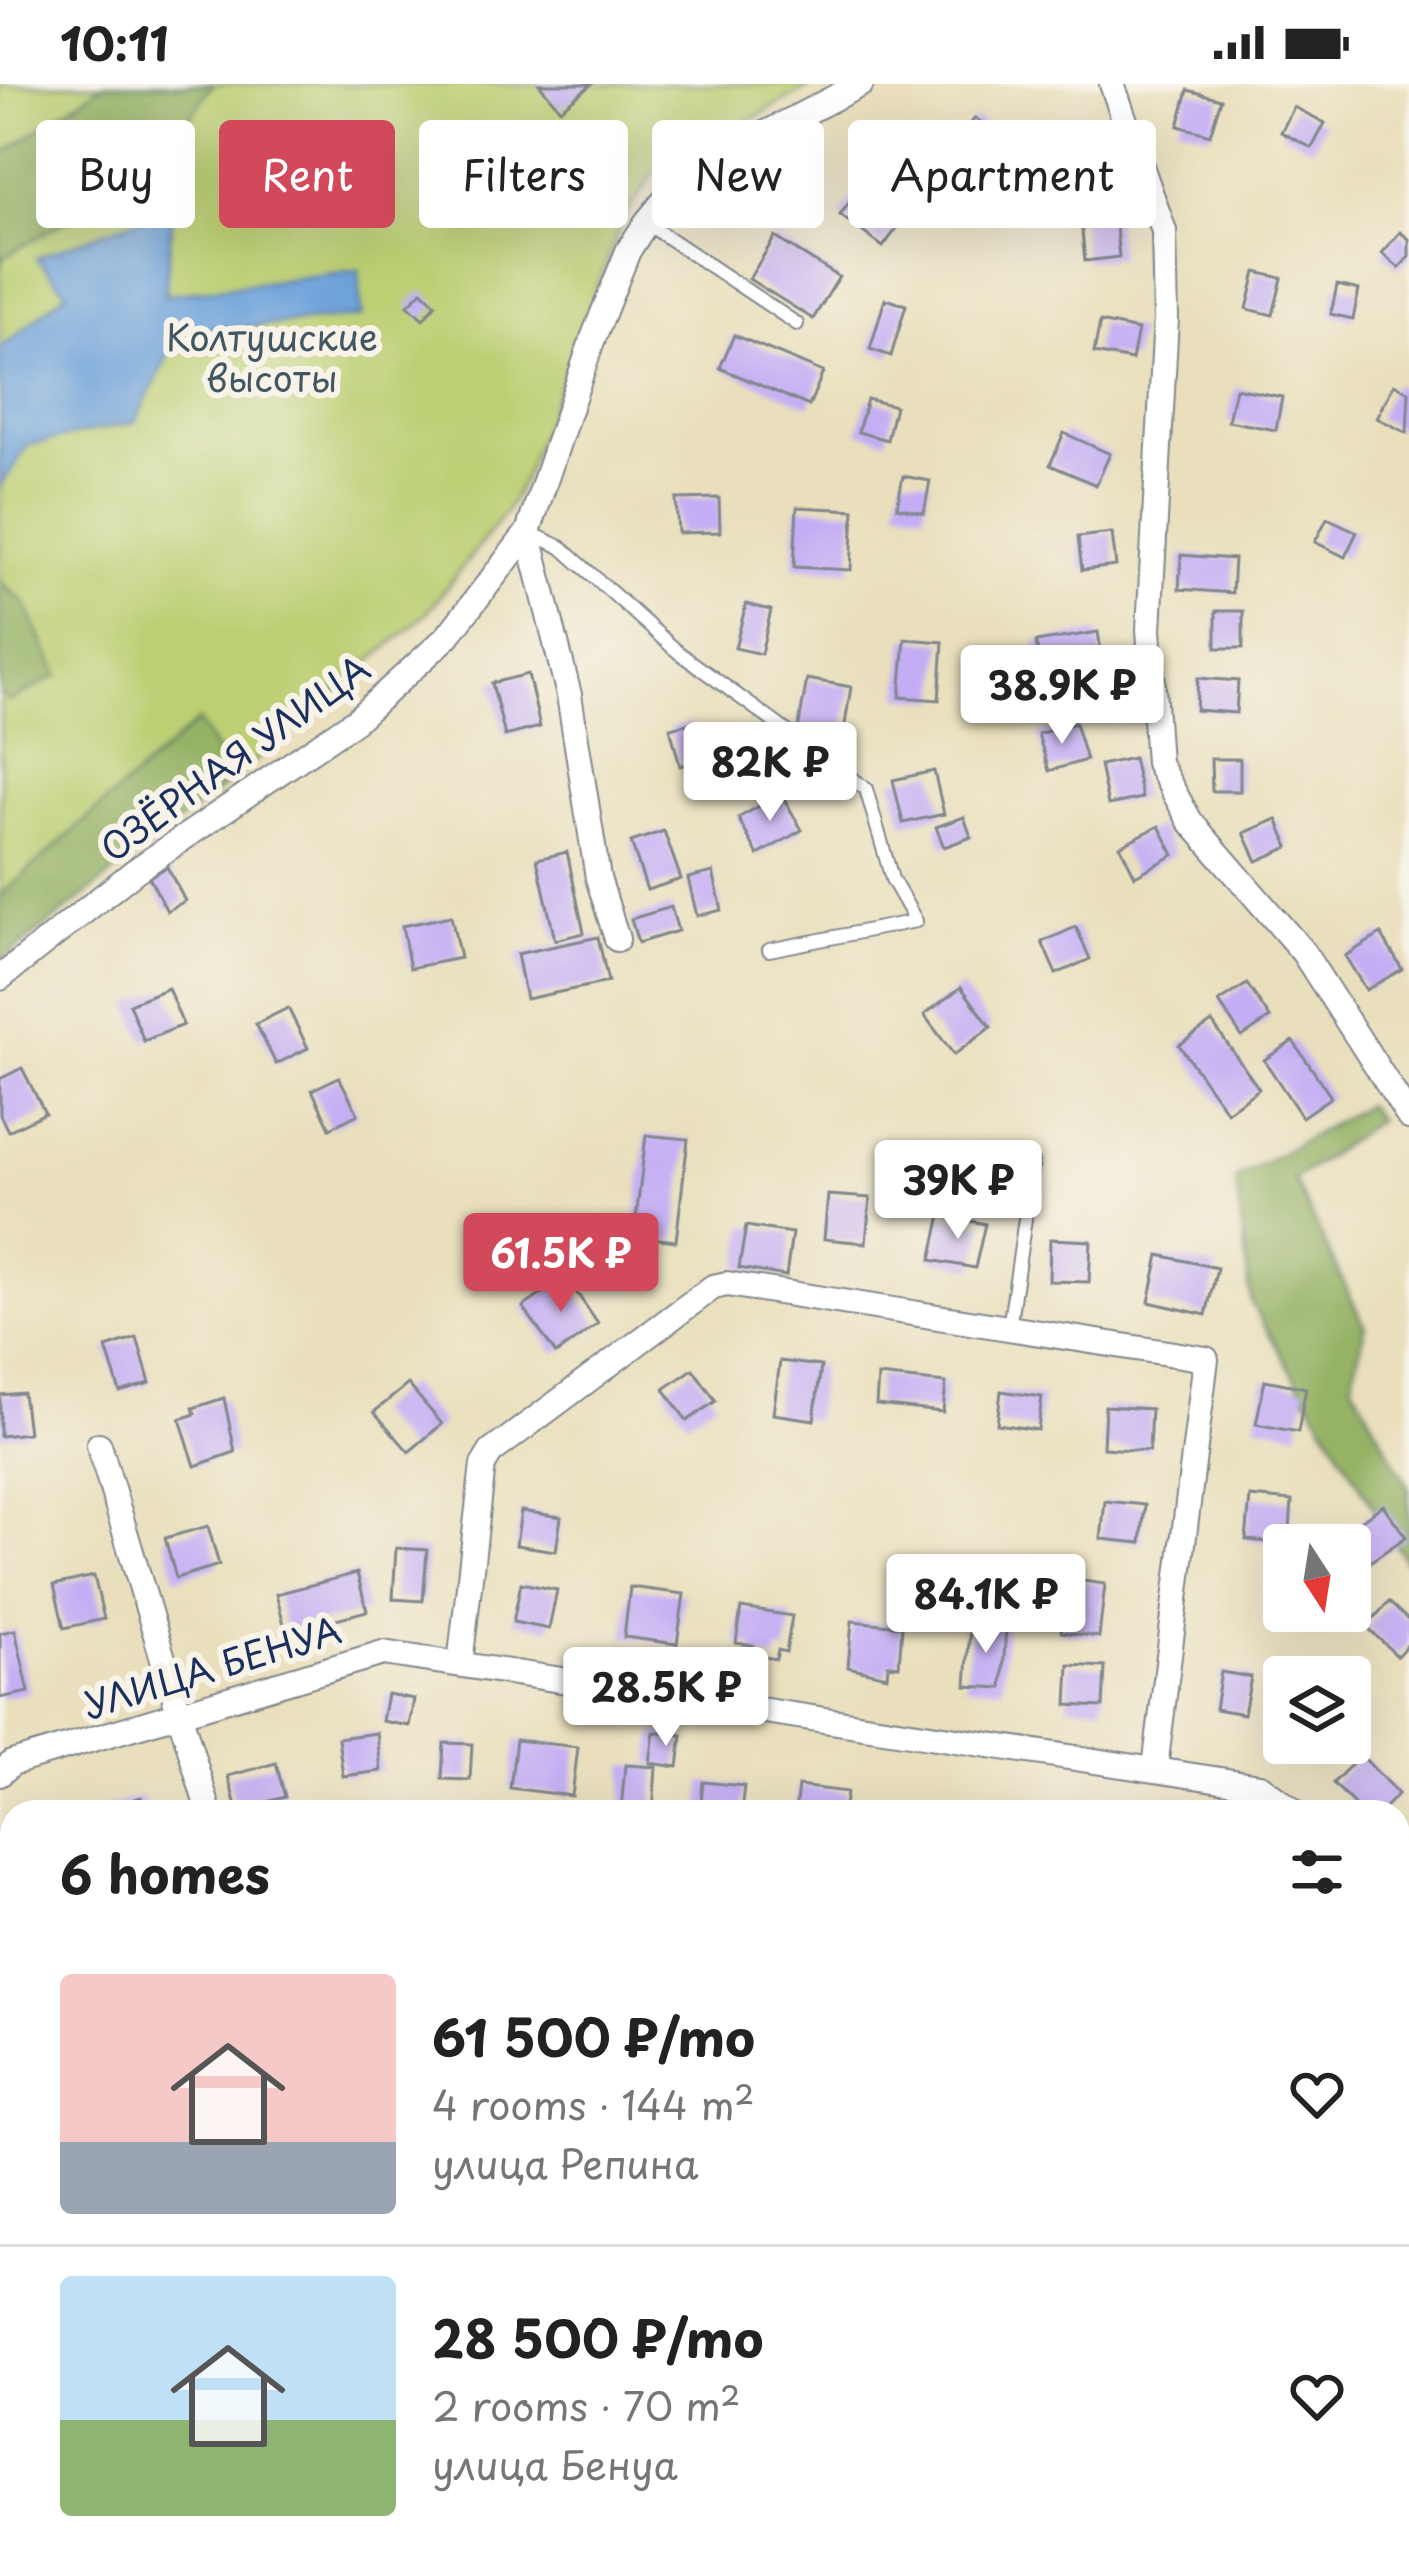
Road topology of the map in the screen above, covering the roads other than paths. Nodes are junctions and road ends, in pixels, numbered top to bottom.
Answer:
1 (861, 84) edge
2 (1112, 84) edge
3 (646, 223) junction
4 (797, 324) dead end
5 (528, 532) junction
6 (617, 939) dead end
7 (770, 950) dead end
8 (0, 978) edge
9 (1402, 1089) edge
10 (1409, 1117) edge
11 (1033, 1164) dead end
12 (1009, 1328) junction
13 (99, 1445) dead end
14 (460, 1664) junction
15 (178, 1714) junction
16 (1155, 1768) junction
17 (0, 1774) edge
18 (205, 1800) edge
19 (1279, 1800) edge

1 - 3 street, ОЗЁРНАЯ УЛИЦА
2 - 9 street
3 - 4 lane
3 - 5 street, ОЗЁРНАЯ УЛИЦА
5 - 6 street
5 - 7 lane
5 - 8 street, ОЗЁРНАЯ УЛИЦА
9 - 10 street
11 - 12 lane
12 - 14 street
12 - 16 street
13 - 15 street
14 - 15 street, УЛИЦА БЕНУА
14 - 16 street, УЛИЦА БЕНУА
15 - 17 street, УЛИЦА БЕНУА
15 - 18 street
16 - 19 street, УЛИЦА БЕНУА

